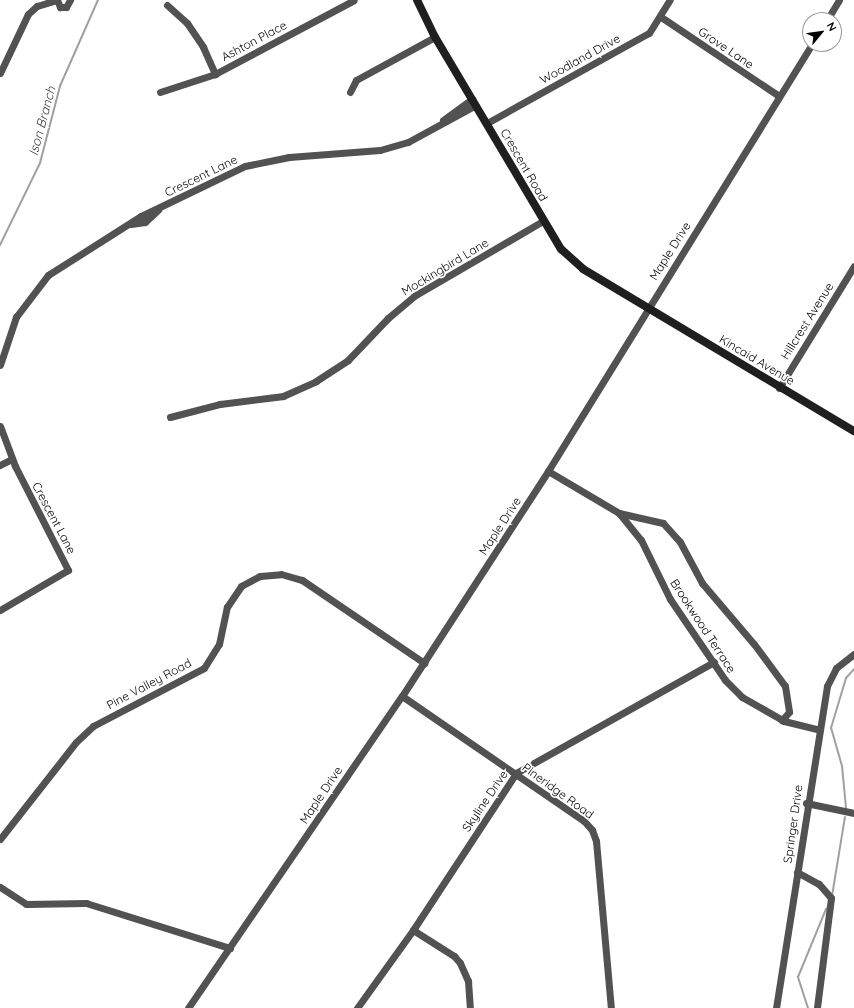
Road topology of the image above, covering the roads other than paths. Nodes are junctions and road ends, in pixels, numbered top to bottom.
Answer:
1 (57, 0) edge
2 (70, 0) edge
3 (354, 0) edge
4 (416, 0) edge
5 (670, 0) edge
6 (839, 0) edge
7 (168, 5) dead end
8 (832, 12) edge
9 (661, 17) junction
10 (435, 37) junction
11 (807, 52) edge
12 (0, 73) edge
13 (215, 74) junction
14 (160, 92) dead end
15 (350, 92) dead end
16 (779, 96) junction
17 (474, 102) junction
18 (487, 123) junction
19 (543, 222) junction
20 (854, 266) edge
21 (648, 308) junction
22 (0, 365) edge
23 (779, 388) junction
24 (170, 416) dead end
25 (0, 426) edge
26 (854, 431) edge
27 (12, 459) junction
28 (0, 465) edge
29 (548, 471) junction
30 (619, 513) junction
31 (0, 610) edge
32 (854, 654) edge
33 (714, 662) junction
34 (424, 663) junction
35 (402, 696) junction
36 (782, 720) junction
37 (819, 730) junction
38 (516, 773) junction
39 (806, 803) junction
40 (854, 813) edge
41 (0, 839) edge
42 (797, 872) junction
43 (0, 887) edge
44 (412, 930) junction
45 (230, 948) junction
46 (188, 1008) edge
47 (357, 1008) edge
48 (470, 1008) edge
49 (612, 1008) edge
50 (776, 1008) edge
51 (816, 1008) edge

1 - 2 street
1 - 12 street
3 - 13 street, Ashton Place
4 - 10 street, Crescent Road
5 - 9 street, Woodland Drive
6 - 8 street
7 - 13 street
9 - 16 street, Grove Lane
9 - 18 street, Woodland Drive
10 - 15 street
10 - 17 street, Crescent Road
11 - 16 street, Maple Drive
13 - 14 street, Ashton Place
16 - 21 street, Maple Drive
17 - 18 street, Crescent Road
17 - 22 street, Crescent Lane
18 - 19 street, Crescent Road
19 - 21 street, Crescent Road
19 - 24 street, Mockingbird Lane
20 - 23 street, Hillcrest Avenue
21 - 23 street, Kincaid Avenue
21 - 29 street, Maple Drive
23 - 26 street, Kincaid Avenue
25 - 27 street, Crescent Lane
27 - 28 street
27 - 31 street, Crescent Lane
29 - 30 street, Brookwood Terrace
29 - 34 street, Maple Drive
30 - 33 street, Brookwood Terrace
30 - 36 street
32 - 37 street, Springer Drive
33 - 36 street, Brookwood Terrace
33 - 38 street, Skyline Drive
34 - 35 street, Maple Drive
34 - 41 street, Pine Valley Road
35 - 38 street, Pineridge Road
35 - 45 street, Maple Drive
36 - 37 street, Brookwood Terrace
37 - 39 street, Springer Drive
38 - 44 street, Skyline Drive
38 - 49 street, Pineridge Road
39 - 40 street
39 - 42 street, Springer Drive
42 - 50 street, Springer Drive
42 - 51 street
43 - 45 street
44 - 47 street, Skyline Drive
44 - 48 street
45 - 46 street, Maple Drive

